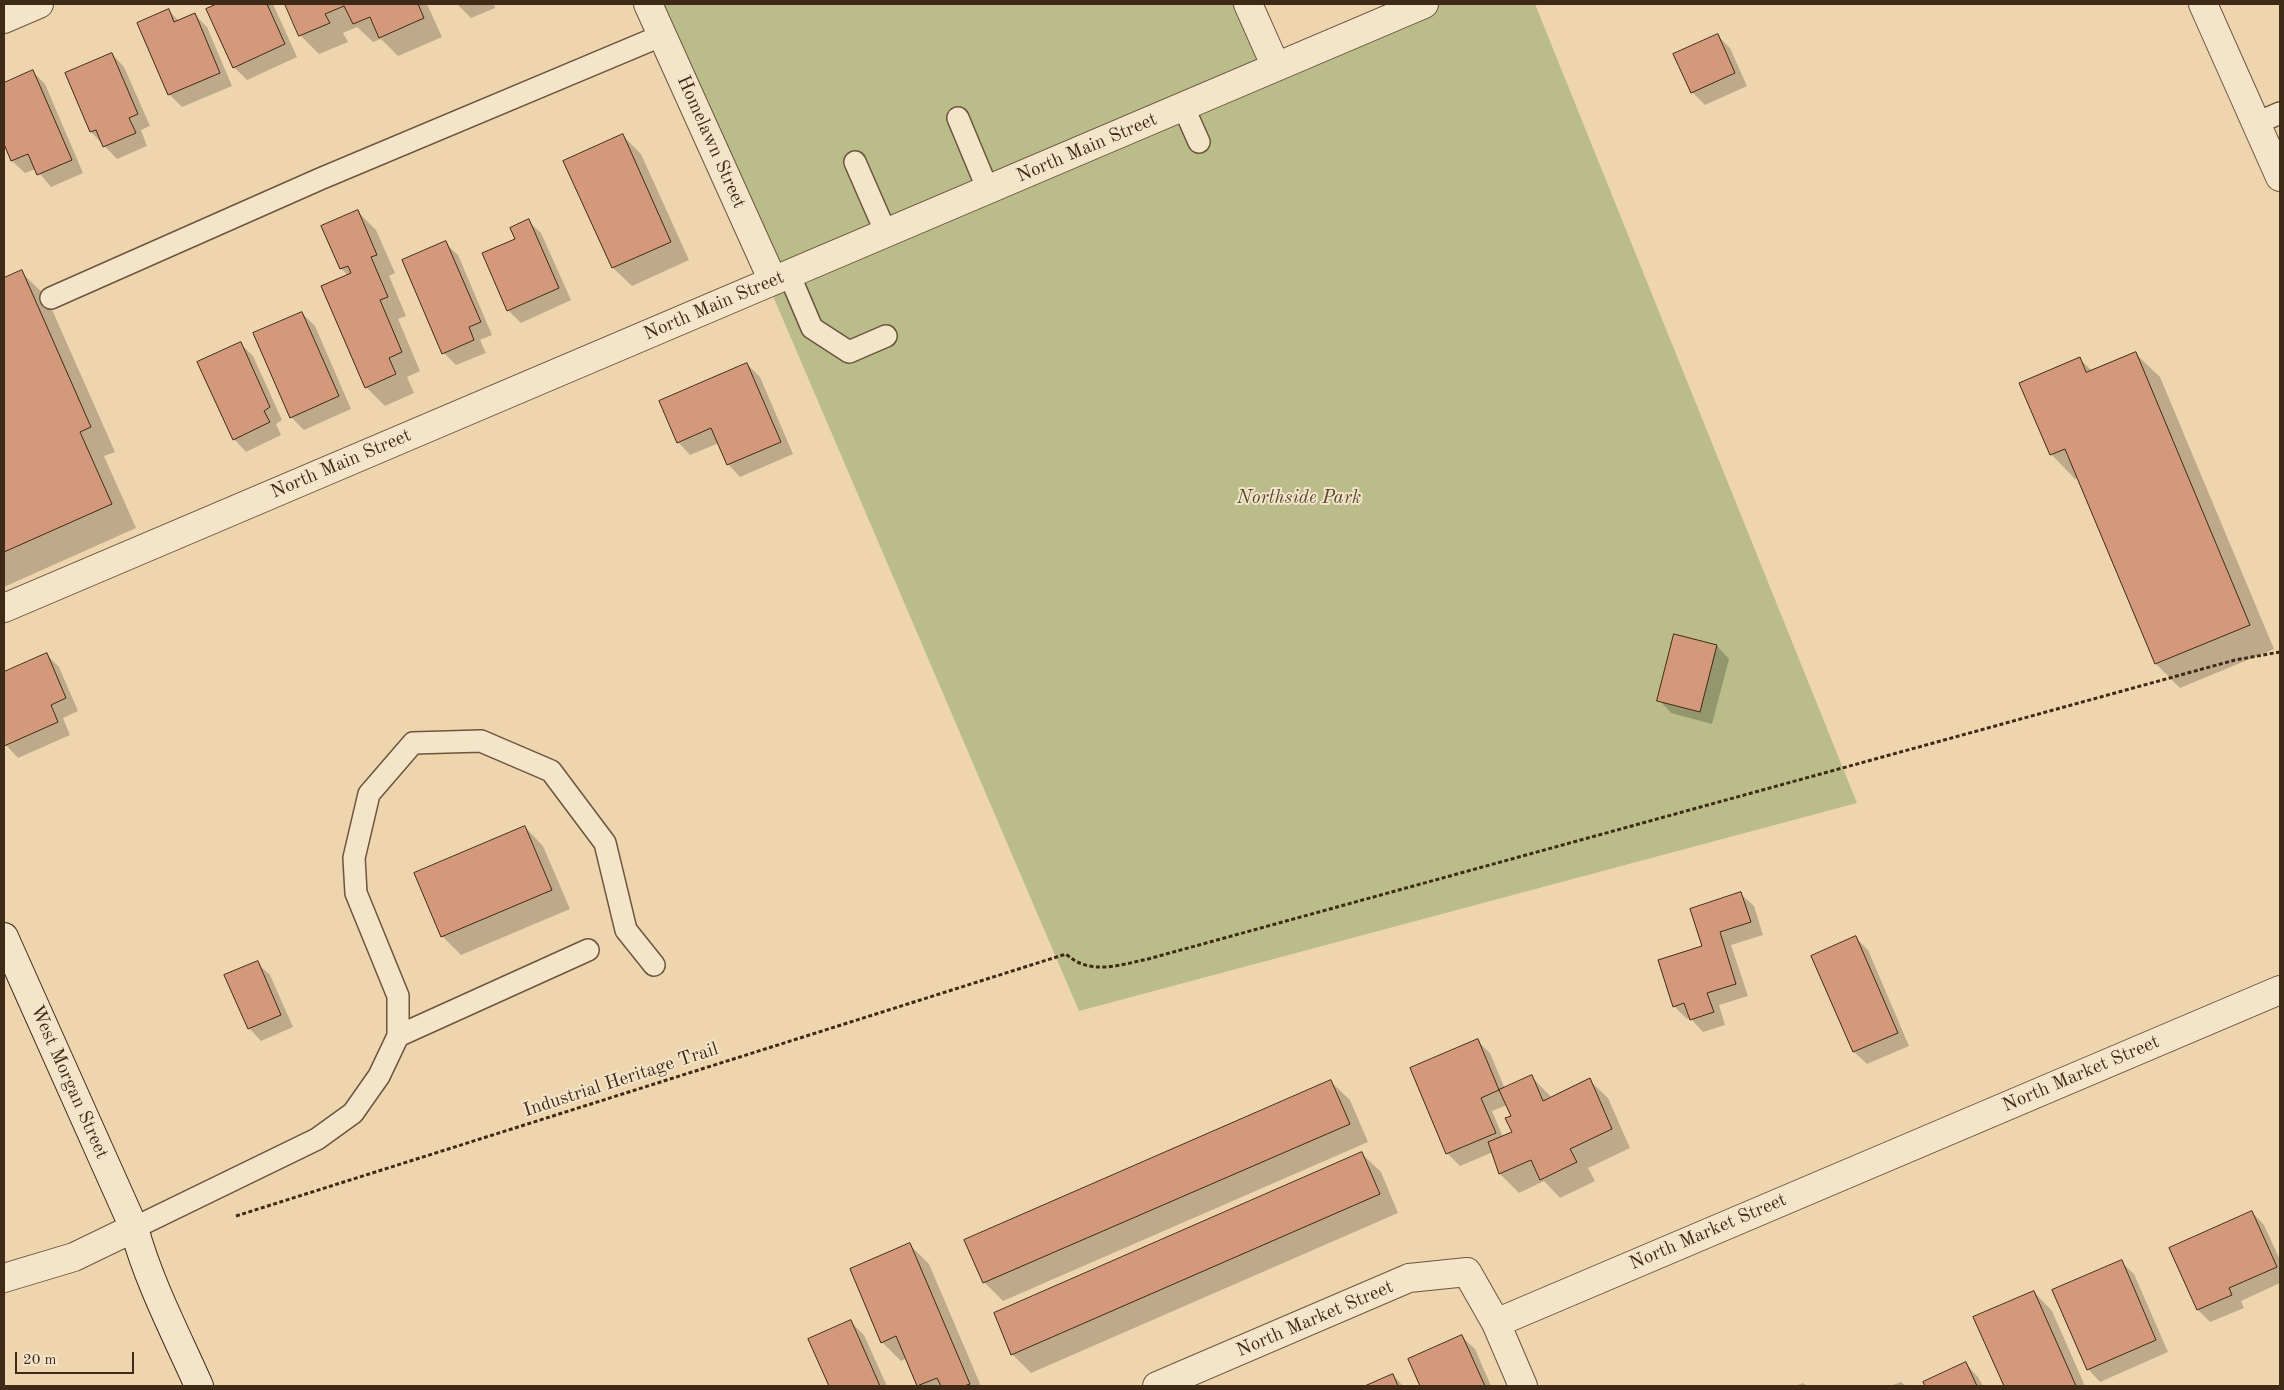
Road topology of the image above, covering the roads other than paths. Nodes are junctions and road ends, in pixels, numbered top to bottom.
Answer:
1 (39, 4) edge
2 (648, 4) edge
3 (1248, 4) edge
4 (1424, 4) edge
5 (2203, 4) edge
6 (4, 20) edge
7 (663, 35) junction
8 (1276, 67) junction
9 (1184, 106) junction
10 (958, 118) dead end
11 (2268, 118) edge
12 (1199, 142) dead end
13 (855, 162) dead end
14 (2280, 177) edge
15 (988, 190) junction
16 (886, 233) junction
17 (781, 278) junction
18 (51, 298) dead end
19 (886, 336) dead end
20 (4, 608) edge
21 (4, 937) edge
22 (588, 950) dead end
23 (654, 965) dead end
24 (2280, 990) edge
25 (398, 1036) junction
26 (134, 1228) junction
27 (4, 1278) edge
28 (1496, 1323) junction
29 (199, 1386) edge
30 (1157, 1386) edge
31 (1523, 1386) edge

1 - 6 street
2 - 7 street, Homelawn Street
3 - 8 street
4 - 8 street, North Main Street
5 - 11 street
7 - 17 street, Homelawn Street
7 - 18 lane
8 - 9 street, North Main Street
9 - 12 lane
9 - 15 street, North Main Street
10 - 15 lane
11 - 14 street
13 - 16 lane
15 - 16 street, North Main Street
16 - 17 street, North Main Street
17 - 19 lane
17 - 20 street, North Main Street
21 - 26 street, West Morgan Street
22 - 25 lane
23 - 25 lane
24 - 28 street, North Market Street
25 - 26 lane
26 - 27 street
26 - 29 street, West Morgan Street
28 - 30 street, North Market Street
28 - 31 street

